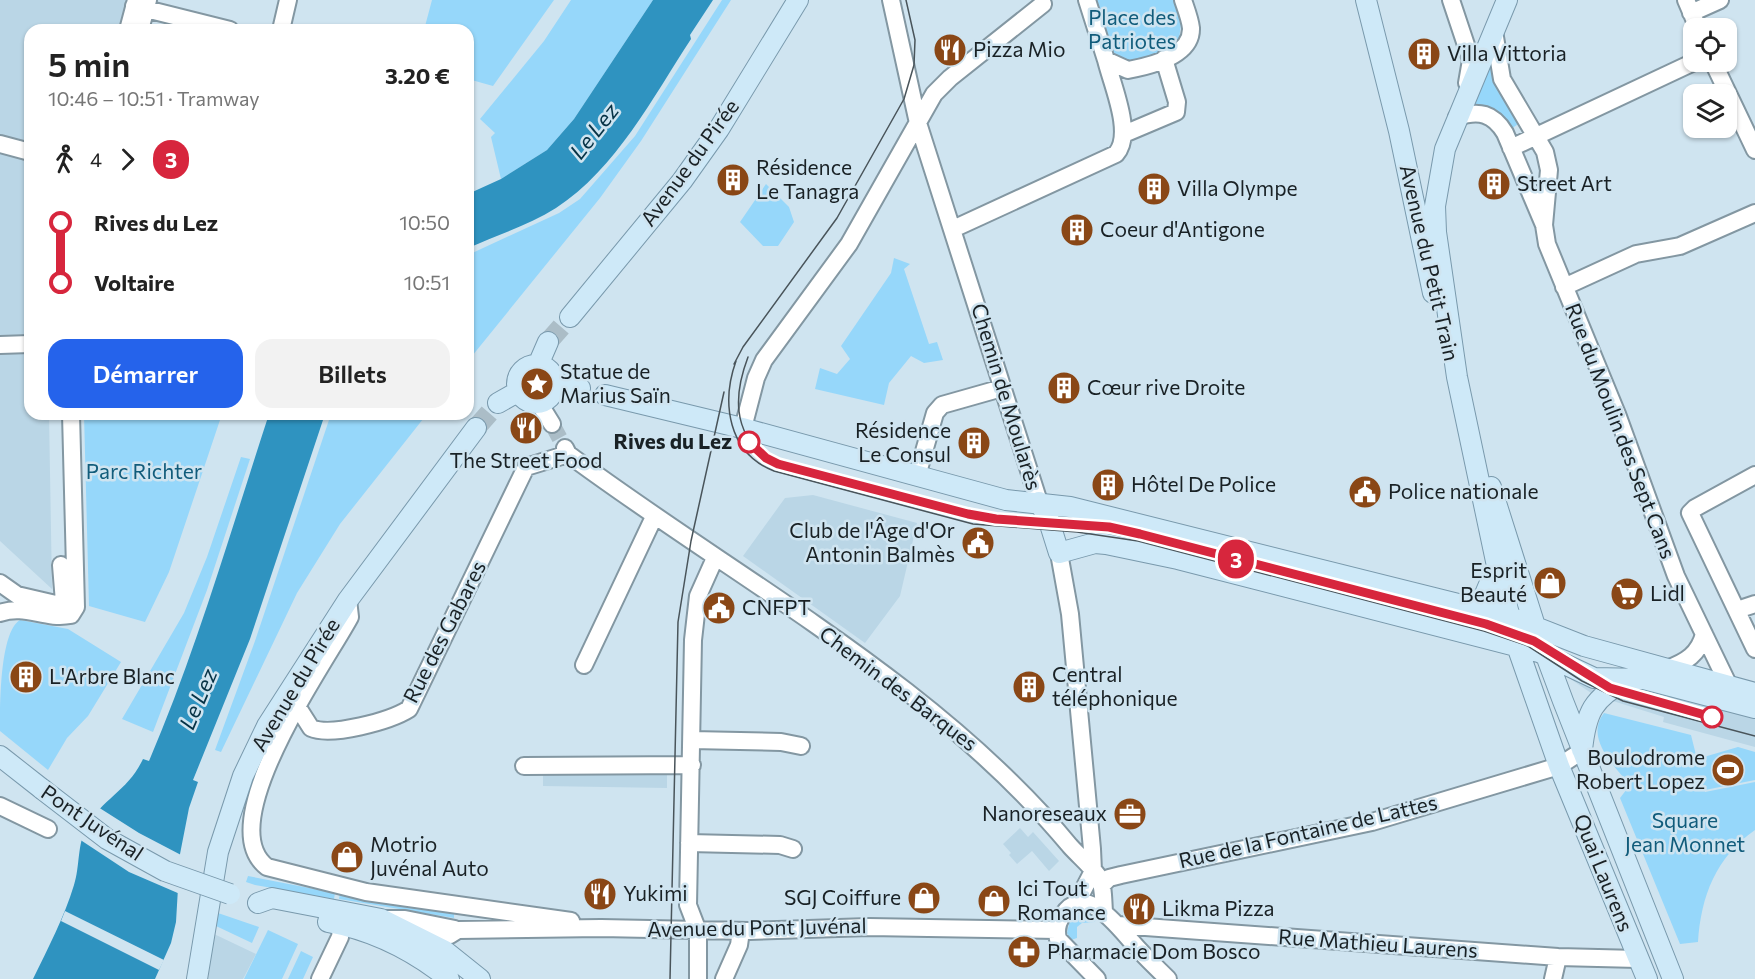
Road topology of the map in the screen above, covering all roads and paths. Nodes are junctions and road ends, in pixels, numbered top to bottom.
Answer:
1 (288, 0) edge
2 (798, 0) edge
3 (891, 0) edge
4 (1087, 0) edge
5 (1184, 0) edge
6 (1366, 0) edge
7 (1451, 0) edge
8 (1507, 0) edge
9 (1720, 0) edge
10 (141, 4) edge
11 (1042, 4) dead end
12 (1688, 6) edge
13 (131, 24) edge
14 (140, 24) edge
15 (209, 24) edge
16 (282, 24) edge
17 (1494, 31) junction
18 (1164, 59) junction
19 (1106, 60) junction
20 (1683, 67) edge
21 (1718, 72) edge
22 (1459, 112) junction
23 (918, 123) junction
24 (1124, 134) junction
25 (1536, 134) junction
26 (0, 144) edge
27 (1510, 148) junction
28 (1403, 149) junction
29 (1445, 149) junction
30 (24, 150) edge
31 (1755, 150) edge
32 (1755, 213) edge
33 (1544, 225) junction
34 (953, 229) junction
35 (1564, 287) junction
36 (570, 317) tunnel mouth
37 (548, 342) tunnel mouth
38 (0, 345) edge
39 (24, 345) edge
40 (538, 365) junction
41 (1457, 377) junction
42 (555, 383) junction
43 (580, 388) dead end
44 (1002, 388) junction
45 (519, 391) junction
46 (605, 395) dead end
47 (498, 403) tunnel mouth
48 (539, 403) junction
49 (60, 420) edge
50 (71, 420) edge
51 (1467, 420) junction
52 (552, 424) tunnel mouth
53 (476, 428) tunnel mouth
54 (743, 428) junction
55 (567, 451) joint
56 (1755, 475) edge
57 (917, 476) junction
58 (1040, 502) junction
59 (654, 516) junction
60 (1059, 553) junction
61 (715, 558) junction
62 (1497, 566) junction
63 (0, 583) edge
64 (348, 600) junction
65 (1755, 604) edge
66 (1473, 609) junction
67 (1737, 610) junction
68 (0, 613) edge
69 (1510, 617) junction
70 (1535, 626) junction
71 (1704, 634) junction
72 (1517, 646) junction
73 (1755, 649) edge
74 (1547, 655) junction
75 (584, 665) dead end
76 (1667, 669) junction
77 (1628, 680) junction
78 (1729, 686) junction
79 (1755, 693) edge
80 (297, 706) junction
81 (1755, 708) edge
82 (692, 740) junction
83 (801, 746) dead end
84 (1582, 751) junction
85 (0, 756) edge
86 (692, 765) junction
87 (524, 766) dead end
88 (1559, 766) junction
89 (1594, 780) junction
90 (1569, 790) junction
91 (0, 806) edge
92 (48, 829) dead end
93 (689, 843) junction
94 (793, 849) dead end
95 (1097, 878) junction
96 (258, 903) joint
97 (1076, 904) junction
98 (498, 911) junction
99 (1104, 911) junction
100 (342, 918) junction
101 (1118, 926) junction
102 (601, 928) junction
103 (381, 929) junction
104 (458, 930) junction
105 (499, 930) junction
106 (1056, 930) junction
107 (741, 931) junction
108 (698, 932) junction
109 (418, 936) junction
110 (1558, 957) junction
111 (1638, 959) junction
112 (197, 979) edge
113 (320, 979) edge
114 (449, 979) edge
115 (480, 979) edge
116 (698, 979) edge
117 (724, 979) edge
118 (1097, 979) edge
119 (1168, 979) edge
120 (1553, 979) edge
121 (1647, 979) edge
122 (1673, 979) edge

1 - 16 street
2 - 36 main road, Avenue du Pirée
3 - 23 street, Chemin de Moularès
4 - 19 street
5 - 18 street
6 - 28 main road, Avenue du Petit Train
7 - 22 street
8 - 17 main road
9 - 12 street
10 - 13 street
10 - 14 street
10 - 15 street
11 - 23 street
17 - 22 main road
17 - 25 street, Rue du Moulin des Sept Cans
18 - 19 street
18 - 24 street
19 - 24 street
20 - 25 street
21 - 31 street
22 - 27 street, Rue du Moulin des Sept Cans
22 - 29 main road
23 - 34 street, Chemin de Moularès
23 - 54 street
24 - 34 street
25 - 27 street
25 - 33 street, Rue du Moulin des Sept Cans
26 - 30 street
27 - 33 street, Rue du Moulin des Sept Cans
28 - 29 main road, Avenue du Petit Train
28 - 41 main road, Avenue du Petit Train
29 - 41 main road
32 - 35 street
33 - 35 street, Rue du Moulin des Sept Cans
34 - 44 street, Chemin de Moularès
35 - 71 street, Rue du Moulin des Sept Cans
37 - 40 main road
38 - 39 street
40 - 42 main road
40 - 45 main road
41 - 51 main road
42 - 43 main road
42 - 48 main road
44 - 57 street
44 - 58 street, Chemin de Moularès
45 - 47 main road
45 - 48 main road
46 - 54 main road
48 - 52 street
49 - 63 street
50 - 68 street
51 - 62 main road
51 - 70 main road
53 - 64 main road, Avenue du Pirée
54 - 57 main road
55 - 59 street, Chemin des Barques
55 - 80 street, Rue des Gabares
56 - 67 street
57 - 58 main road
58 - 60 main road, Chemin de Moularès
58 - 66 main road
59 - 61 street, Chemin des Barques
59 - 75 street
60 - 72 main road
60 - 95 street, Chemin de Moularès
61 - 82 street
61 - 95 street, Chemin des Barques
62 - 66 main road
62 - 69 main road
64 - 80 street
64 - 112 main road, Avenue du Pirée
65 - 67 street
66 - 69 main road
67 - 73 street
69 - 70 main road
69 - 72 main road
70 - 74 main road
70 - 76 main road
71 - 76 street
71 - 78 street, Rue du Moulin des Sept Cans
72 - 74 main road
72 - 88 main road, Quai Laurens
74 - 77 main road
74 - 84 main road
76 - 78 main road
77 - 81 main road
77 - 84 main road
78 - 79 main road
80 - 98 street
82 - 83 street
82 - 86 street
84 - 88 street, Rue de la Fontaine de Lattes
84 - 89 main road
85 - 96 main road, Pont Juvénal, bridge
86 - 87 street
86 - 93 street
88 - 90 main road, Quai Laurens
88 - 95 street, Rue de la Fontaine de Lattes
89 - 90 main road
89 - 122 main road
90 - 111 main road, Quai Laurens
91 - 92 street
93 - 94 street
93 - 108 street
95 - 97 street
95 - 99 street, Chemin de Moularès
96 - 100 main road, Avenue du Pont Juvénal
97 - 99 street
97 - 106 street
98 - 102 street
98 - 105 street
99 - 101 street
100 - 103 main road, Avenue du Pont Juvénal
100 - 113 street
101 - 110 street, Rue Mathieu Laurens
101 - 119 street
102 - 105 street, Avenue du Pont Juvénal
102 - 108 street, Avenue du Pont Juvénal
103 - 104 street, Avenue du Pont Juvénal
103 - 109 main road, Avenue du Pont Juvénal
103 - 114 main road
104 - 105 street, Avenue du Pont Juvénal
104 - 109 street, Avenue du Pont Juvénal
106 - 107 street, Avenue du Pont Juvénal
106 - 118 street
107 - 108 street, Avenue du Pont Juvénal
107 - 117 street
108 - 116 street
109 - 115 main road
110 - 111 street, Rue Mathieu Laurens
110 - 120 street
111 - 121 main road, Quai Laurens

